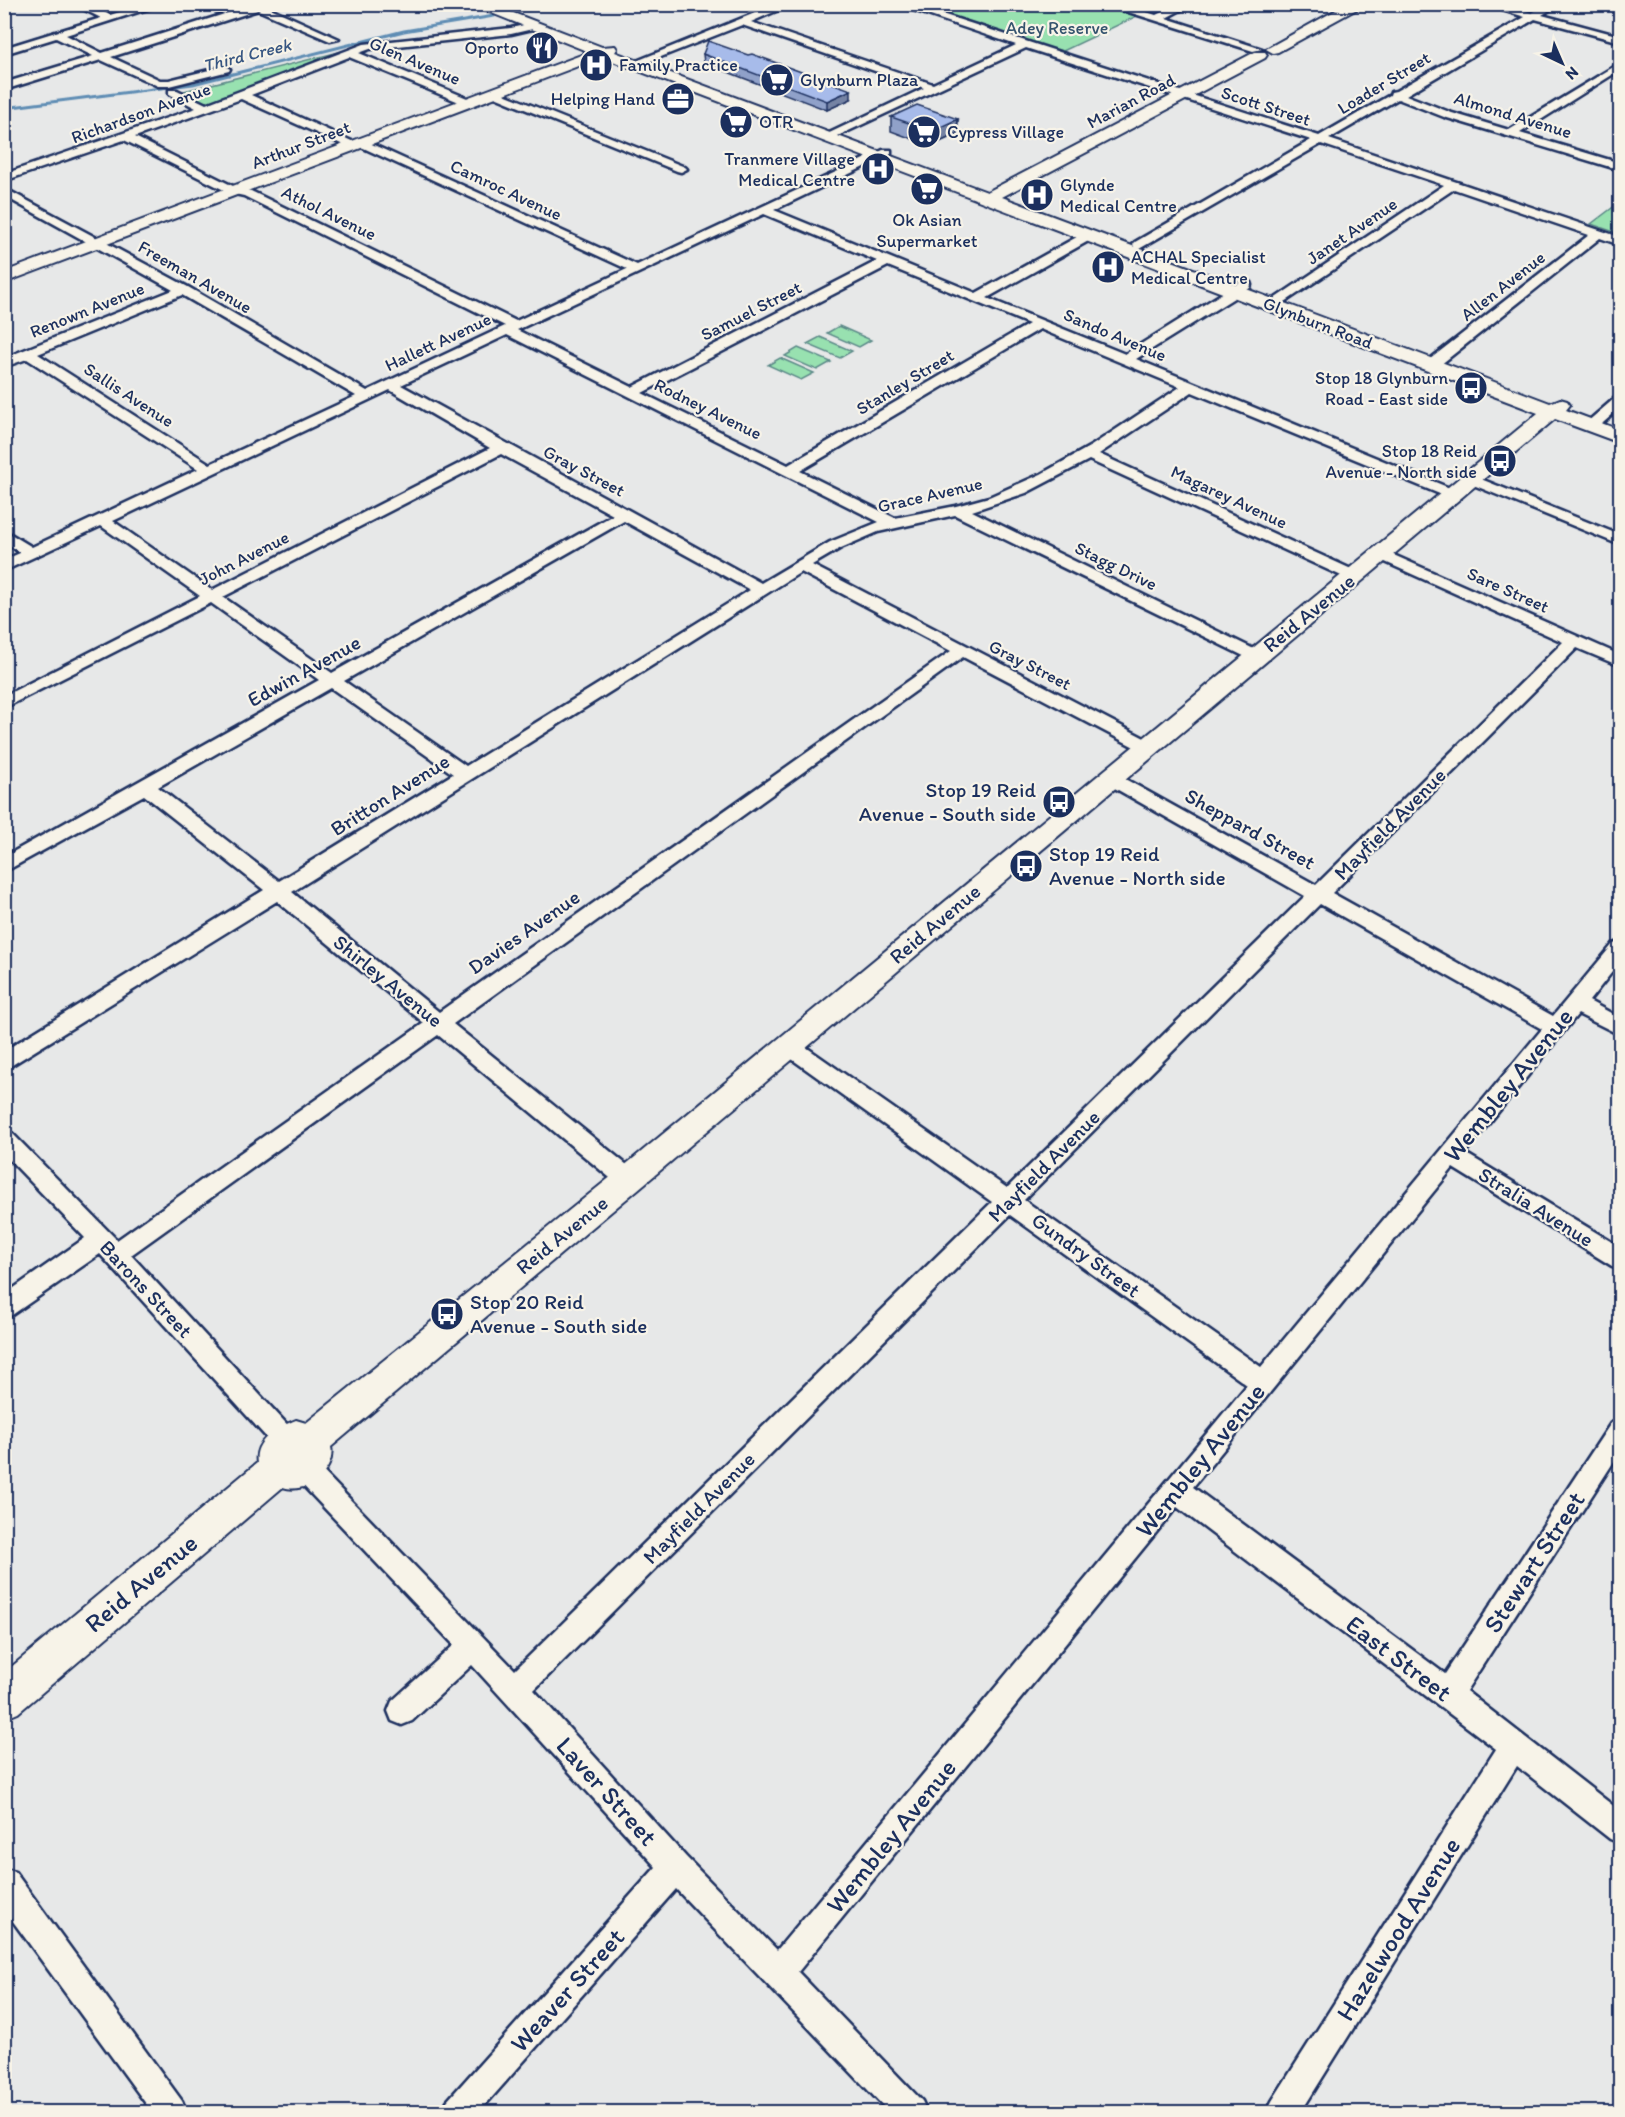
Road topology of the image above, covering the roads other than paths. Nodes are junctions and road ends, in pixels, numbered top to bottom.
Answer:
1 (78, 4) edge
2 (158, 4) edge
3 (476, 4) edge
4 (787, 4) edge
5 (900, 4) edge
6 (1108, 4) edge
7 (1187, 4) edge
8 (1359, 4) edge
9 (1488, 4) edge
10 (1554, 4) edge
11 (263, 6) edge
12 (502, 12) edge
13 (1534, 16) junction
14 (110, 19) junction
15 (1156, 19) junction
16 (743, 22) junction
17 (533, 26) junction
18 (57, 35) junction
19 (334, 39) dead end
20 (1620, 39) edge
21 (1024, 45) junction
22 (607, 50) junction
23 (4, 51) edge
24 (1263, 51) junction
25 (349, 52) junction
26 (582, 54) junction
27 (102, 57) junction
28 (639, 62) junction
29 (1620, 66) edge
30 (225, 69) dead end
31 (4, 87) edge
32 (169, 88) junction
33 (935, 88) junction
34 (494, 93) junction
35 (240, 94) junction
36 (1395, 94) junction
37 (1182, 96) junction
38 (468, 102) junction
39 (205, 108) junction
40 (782, 112) junction
41 (799, 127) junction
42 (1512, 134) junction
43 (832, 135) junction
44 (125, 136) junction
45 (1321, 140) junction
46 (357, 144) junction
47 (882, 154) junction
48 (1620, 167) edge
49 (681, 169) dead end
50 (4, 178) edge
51 (1451, 186) junction
52 (234, 191) junction
53 (6, 194) edge
54 (993, 196) junction
55 (764, 210) junction
56 (1598, 234) junction
57 (1088, 236) junction
58 (1620, 241) edge
59 (99, 243) junction
60 (1139, 245) junction
61 (888, 261) junction
62 (636, 269) junction
63 (4, 279) edge
64 (1240, 289) junction
65 (183, 290) junction
66 (977, 298) junction
67 (1277, 302) junction
68 (1040, 323) junction
69 (511, 328) junction
70 (27, 353) junction
71 (1126, 359) junction
72 (1435, 362) junction
73 (4, 363) edge
74 (390, 385) junction
75 (1191, 386) junction
76 (631, 393) junction
77 (366, 396) junction
78 (1620, 401) edge
79 (1556, 408) junction
80 (1595, 423) junction
81 (1620, 428) edge
82 (1620, 437) edge
83 (501, 448) junction
84 (1088, 454) junction
85 (209, 470) junction
86 (789, 471) junction
87 (1461, 486) junction
88 (959, 511) junction
89 (624, 515) junction
90 (102, 520) junction
91 (893, 523) junction
92 (4, 534) edge
93 (1620, 540) edge
94 (31, 554) junction
95 (1380, 555) junction
96 (800, 565) junction
97 (4, 566) edge
98 (1354, 576) junction
99 (761, 589) junction
100 (211, 596) junction
101 (1574, 641) junction
102 (961, 651) junction
103 (1256, 657) junction
104 (1620, 661) edge
105 (333, 681) junction
106 (4, 703) edge
107 (1148, 747) junction
108 (465, 774) junction
109 (1110, 778) junction
110 (145, 786) junction
111 (4, 866) edge
112 (278, 891) junction
113 (1318, 895) junction
114 (1620, 949) edge
115 (1576, 1003) junction
116 (438, 1023) junction
117 (1556, 1027) junction
118 (1620, 1027) edge
119 (789, 1046) junction
120 (4, 1062) edge
121 (4, 1139) edge
122 (1451, 1155) junction
123 (629, 1179) junction
124 (1009, 1200) junction
125 (108, 1247) junction
126 (1620, 1259) edge
127 (4, 1308) edge
128 (1264, 1383) junction
129 (1620, 1431) edge
130 (295, 1455) junction
131 (1176, 1490) junction
132 (473, 1646) junction
133 (514, 1690) junction
134 (1448, 1694) junction
135 (4, 1698) edge
136 (402, 1711) dead end
137 (1514, 1746) junction
138 (1620, 1828) edge
139 (676, 1867) junction
140 (4, 1883) edge
141 (779, 1972) junction
142 (171, 2112) edge
143 (458, 2112) edge
144 (911, 2112) edge
145 (1283, 2112) edge

1 - 14 street
2 - 14 street
3 - 12 street, Glynburn Road
4 - 16 street
5 - 21 street, Scott Street
6 - 15 street
7 - 15 street
8 - 24 street, Marian Road
9 - 13 street
10 - 13 street, Loader Street
11 - 19 street
11 - 27 street
12 - 17 street, Glynburn Road
12 - 22 street, Glynburn Road
13 - 20 street
13 - 36 street, Loader Street
14 - 18 street
15 - 24 street
16 - 28 street
16 - 33 street
17 - 25 street, Richardson Avenue
17 - 26 street, Glynburn Road
18 - 23 street
18 - 27 street
21 - 33 street
21 - 37 street, Scott Street
22 - 26 street, Arthur Street
22 - 28 street, Glynburn Road
24 - 37 street, Marian Road
25 - 35 street, Richardson Avenue
25 - 38 street, Glen Avenue
26 - 34 street, Arthur Street
27 - 31 street
27 - 32 street
28 - 40 street, Glynburn Road
28 - 41 street, Glynburn Road
29 - 42 street
30 - 32 street
32 - 39 street
33 - 43 street
34 - 38 street, Arthur Street
34 - 49 street
35 - 39 street, Richardson Avenue
35 - 46 street, Camroc Avenue
36 - 42 street, Almond Avenue
36 - 45 street, Loader Street
37 - 45 street, Scott Street
37 - 54 street, Marian Road
38 - 46 street, Arthur Street
39 - 44 street, Richardson Avenue
40 - 41 street
40 - 43 street, Glynburn Road
41 - 43 street, Glynburn Road
42 - 48 street, Almond Avenue
43 - 47 street, Glynburn Road
44 - 50 street, Richardson Avenue
44 - 52 street, Athol Avenue
45 - 51 street, Scott Street
45 - 60 street, Loader Street
46 - 52 street, Arthur Street
46 - 62 street, Camroc Avenue
47 - 54 street, Glynburn Road
47 - 55 street, Hallett Avenue
51 - 56 street, Scott Street
51 - 67 street, Janet Avenue
52 - 59 street, Arthur Street
52 - 69 street, Athol Avenue
53 - 59 street, Freeman Avenue
54 - 57 street, Glynburn Road
54 - 60 street, Glynburn Road
55 - 61 street, Sando Avenue
55 - 62 street, Hallett Avenue
56 - 58 street, Scott Street
56 - 72 street, Allen Avenue
57 - 64 street, Glynburn Road
57 - 66 street
59 - 63 street, Arthur Street
59 - 65 street, Freeman Avenue
60 - 64 street, Glynburn Road
61 - 66 street, Sando Avenue
61 - 76 street, Samuel Street
62 - 69 street, Hallett Avenue
64 - 67 street, Glynburn Road
64 - 71 street
65 - 70 street, Renown Avenue
65 - 77 street, Freeman Avenue
66 - 68 street, Sando Avenue
67 - 72 street, Glynburn Road
68 - 71 street, Sando Avenue
68 - 86 street, Stanley Street
69 - 74 street, Hallett Avenue
69 - 76 street, Rodney Avenue
70 - 73 street, Renown Avenue
70 - 85 street, Sallis Avenue
71 - 75 street, Sando Avenue
72 - 79 street, Glynburn Road
74 - 77 street, Hallett Avenue
74 - 83 street, Gray Street
75 - 84 street, Grace Avenue
75 - 87 street, Sando Avenue
76 - 86 street, Rodney Avenue
77 - 85 street, Hallett Avenue
78 - 80 street
79 - 80 street, Glynburn Road
79 - 87 street, Reid Avenue
80 - 81 street, Glynburn Road
80 - 82 street, Glynburn Road
83 - 89 street, Gray Street
83 - 100 street, John Avenue
84 - 88 street, Grace Avenue
84 - 98 street, Magarey Avenue
85 - 90 street, Hallett Avenue
86 - 91 street, Rodney Avenue
87 - 93 street, Sando Avenue
87 - 95 street, Reid Avenue
88 - 91 street, Grace Avenue
88 - 103 street, Stagg Drive
89 - 99 street, Gray Street
89 - 105 street, Edwin Avenue
90 - 94 street, Hallett Avenue
90 - 100 street
91 - 96 street, Grace Avenue
92 - 94 street
94 - 97 street, Hallett Avenue
95 - 98 street, Reid Avenue
95 - 101 street, Sare Street
96 - 99 street, Britton Avenue
96 - 102 street, Gray Street
98 - 103 street, Reid Avenue
99 - 108 street, Britton Avenue
100 - 105 street
100 - 106 street, John Avenue
101 - 104 street, Sare Street
101 - 113 street, Mayfield Avenue
102 - 107 street, Gray Street
102 - 116 street, Davies Avenue
103 - 107 street, Reid Avenue
105 - 108 street
105 - 110 street, Edwin Avenue
107 - 109 street, Reid Avenue
108 - 112 street, Britton Avenue
109 - 113 street, Sheppard Street
109 - 119 street, Reid Avenue
110 - 111 street, Edwin Avenue
110 - 112 street, Shirley Avenue
112 - 116 street, Shirley Avenue
112 - 120 street, Britton Avenue
113 - 117 street, Sheppard Street
113 - 124 street, Mayfield Avenue
114 - 115 street, Wembley Avenue
115 - 117 street, Wembley Avenue
115 - 118 street
116 - 123 street, Shirley Avenue
116 - 125 street, Davies Avenue
117 - 122 street, Wembley Avenue
119 - 123 street, Reid Avenue
119 - 124 street, Gundry Street
121 - 125 street, Barons Street
122 - 126 street, Stralia Avenue
122 - 128 street, Wembley Avenue
123 - 130 street, Reid Avenue
124 - 128 street, Gundry Street
124 - 133 street, Mayfield Avenue
125 - 127 street, Davies Avenue
125 - 130 street, Barons Street
128 - 131 street, Wembley Avenue
129 - 134 street, Stewart Street
130 - 132 street, Laver Street
130 - 135 street, Reid Avenue
131 - 134 street, East Street
131 - 141 street, Wembley Avenue
132 - 133 street, Laver Street
132 - 136 street
133 - 139 street, Laver Street
134 - 137 street, East Street
137 - 138 street, East Street
137 - 145 street, Hazelwood Avenue
139 - 141 street, Laver Street
139 - 143 street, Weaver Street
140 - 142 street
141 - 144 street, Laver Street

